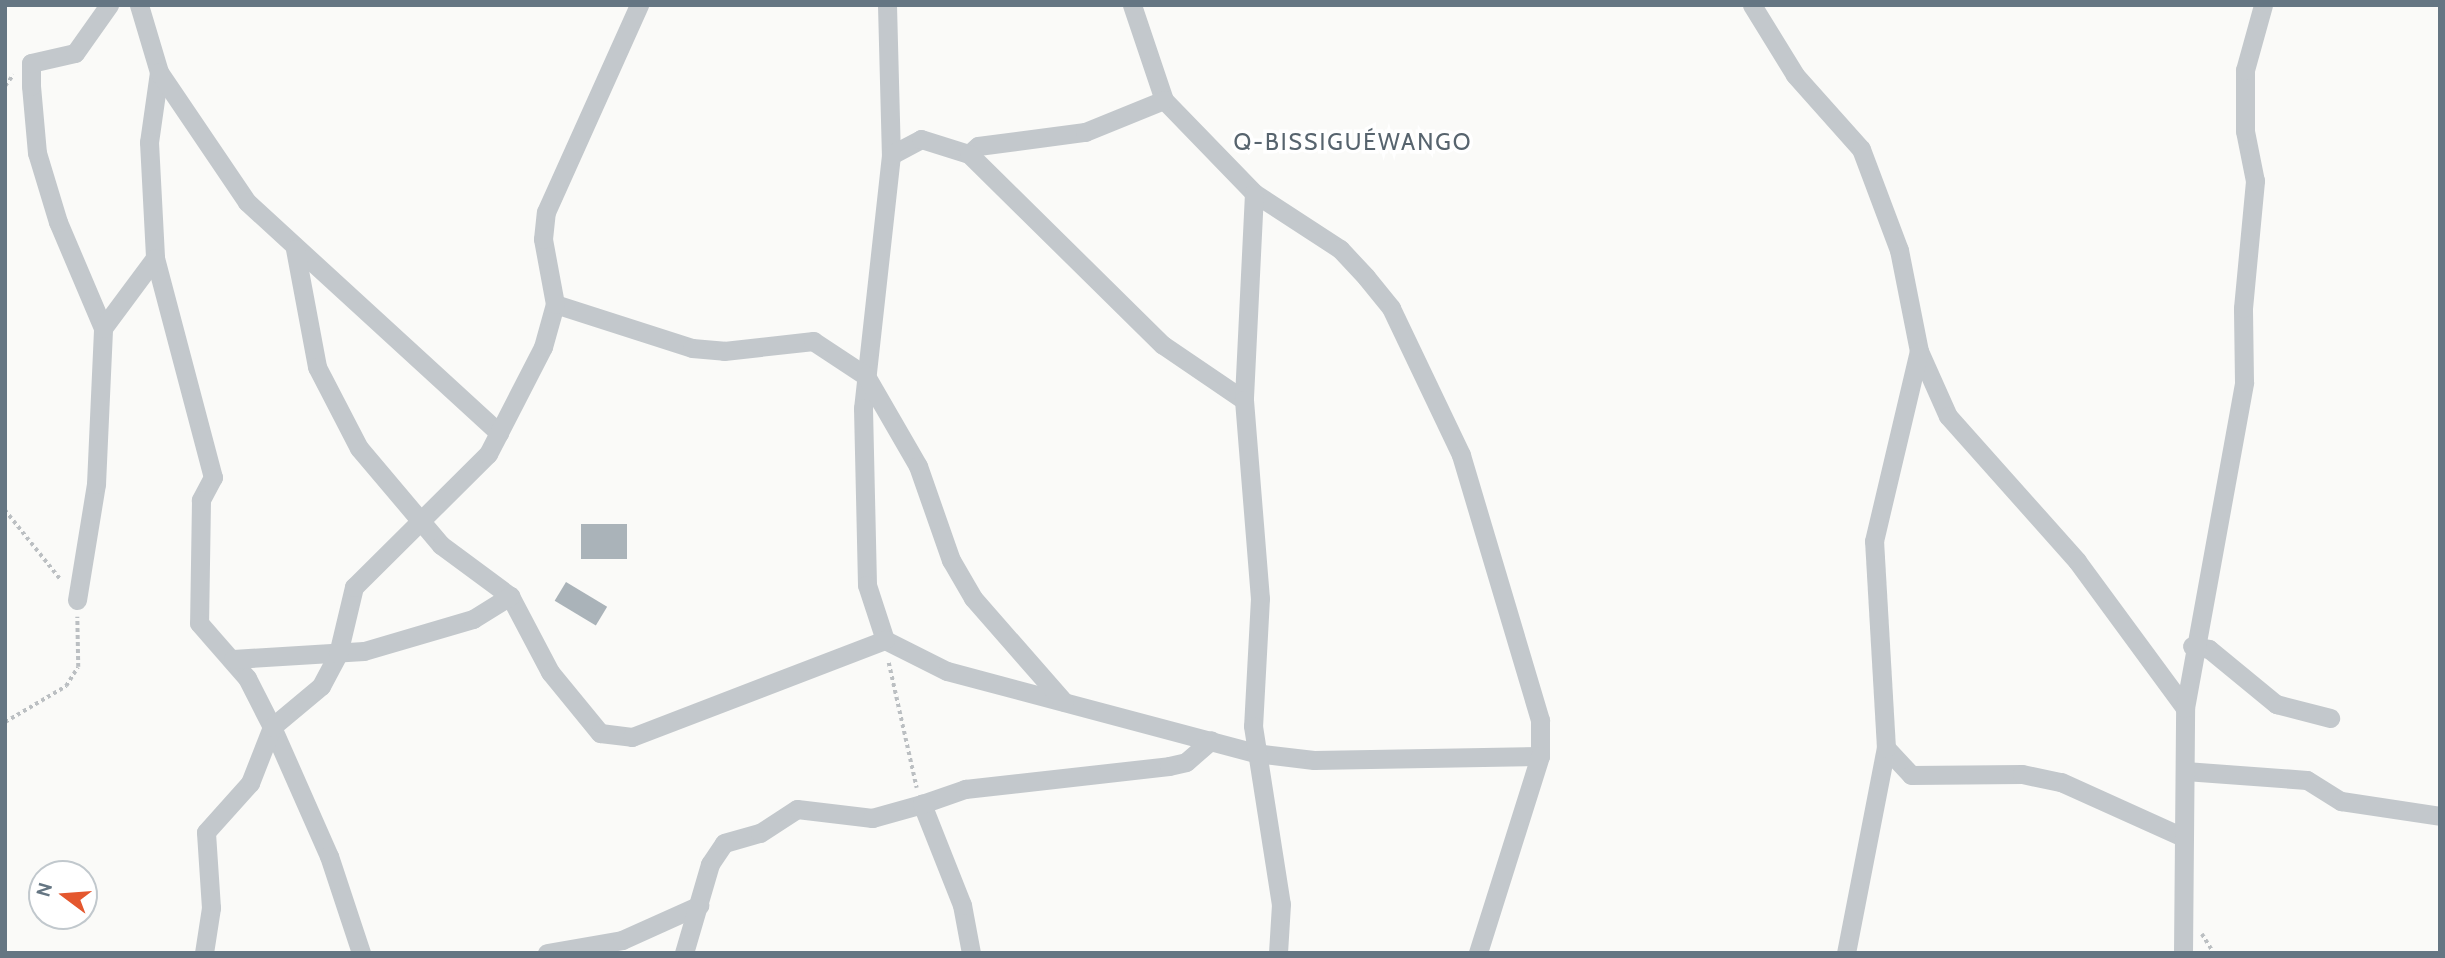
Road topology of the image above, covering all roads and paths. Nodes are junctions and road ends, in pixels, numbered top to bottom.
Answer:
1 (109, 5) edge
2 (139, 5) edge
3 (639, 5) edge
4 (887, 5) edge
5 (1132, 5) edge
6 (1752, 5) edge
7 (2263, 5) edge
8 (159, 72) junction
9 (1164, 100) junction
10 (969, 154) junction
11 (891, 155) junction
12 (1254, 193) junction
13 (295, 249) junction
14 (155, 258) junction
15 (555, 304) junction
16 (103, 328) junction
17 (1919, 351) junction
18 (866, 376) junction
19 (1244, 400) junction
20 (499, 433) junction
21 (5, 510) edge
22 (422, 524) junction
23 (510, 596) junction
24 (77, 600) junction
25 (885, 640) junction
26 (2192, 646) junction
27 (338, 654) junction
28 (233, 659) junction
29 (1064, 703) junction
30 (2185, 708) junction
31 (2330, 718) dead end
32 (5, 722) edge
33 (272, 727) junction
34 (1211, 740) junction
35 (1885, 748) junction
36 (1255, 753) junction
37 (1540, 756) junction
38 (2185, 771) junction
39 (922, 804) junction
40 (2440, 816) edge
41 (2183, 837) junction
42 (700, 905) junction
43 (204, 953) edge
44 (361, 953) edge
45 (547, 953) edge
46 (684, 953) edge
47 (971, 953) edge
48 (1278, 953) edge
49 (1478, 953) edge
50 (1846, 953) edge
51 (2183, 953) edge

1 - 16 street
2 - 8 street
3 - 15 street
4 - 11 street
5 - 9 street
6 - 17 street
7 - 26 street
8 - 13 street
8 - 14 street
9 - 10 street
9 - 12 street
10 - 11 street
10 - 19 street
11 - 18 street
12 - 19 street
12 - 37 street
13 - 20 street
13 - 22 street
14 - 16 street
14 - 28 street
15 - 18 street
15 - 20 street
16 - 24 street
17 - 30 street
17 - 35 street
18 - 25 street
18 - 29 street
19 - 36 street
20 - 22 street
21 - 24 path
22 - 23 street
22 - 27 street
23 - 25 street
23 - 27 street
24 - 32 path
25 - 29 street
25 - 39 path
26 - 30 street
26 - 31 street
27 - 28 street
27 - 33 street
28 - 33 street
29 - 34 street
30 - 38 street
33 - 43 street
33 - 44 street
34 - 36 street
34 - 39 street
35 - 41 street
35 - 50 street
36 - 37 street
36 - 48 street
37 - 49 street
38 - 40 street
38 - 41 street
39 - 42 street
39 - 47 street
41 - 51 street
42 - 45 street
42 - 46 street

